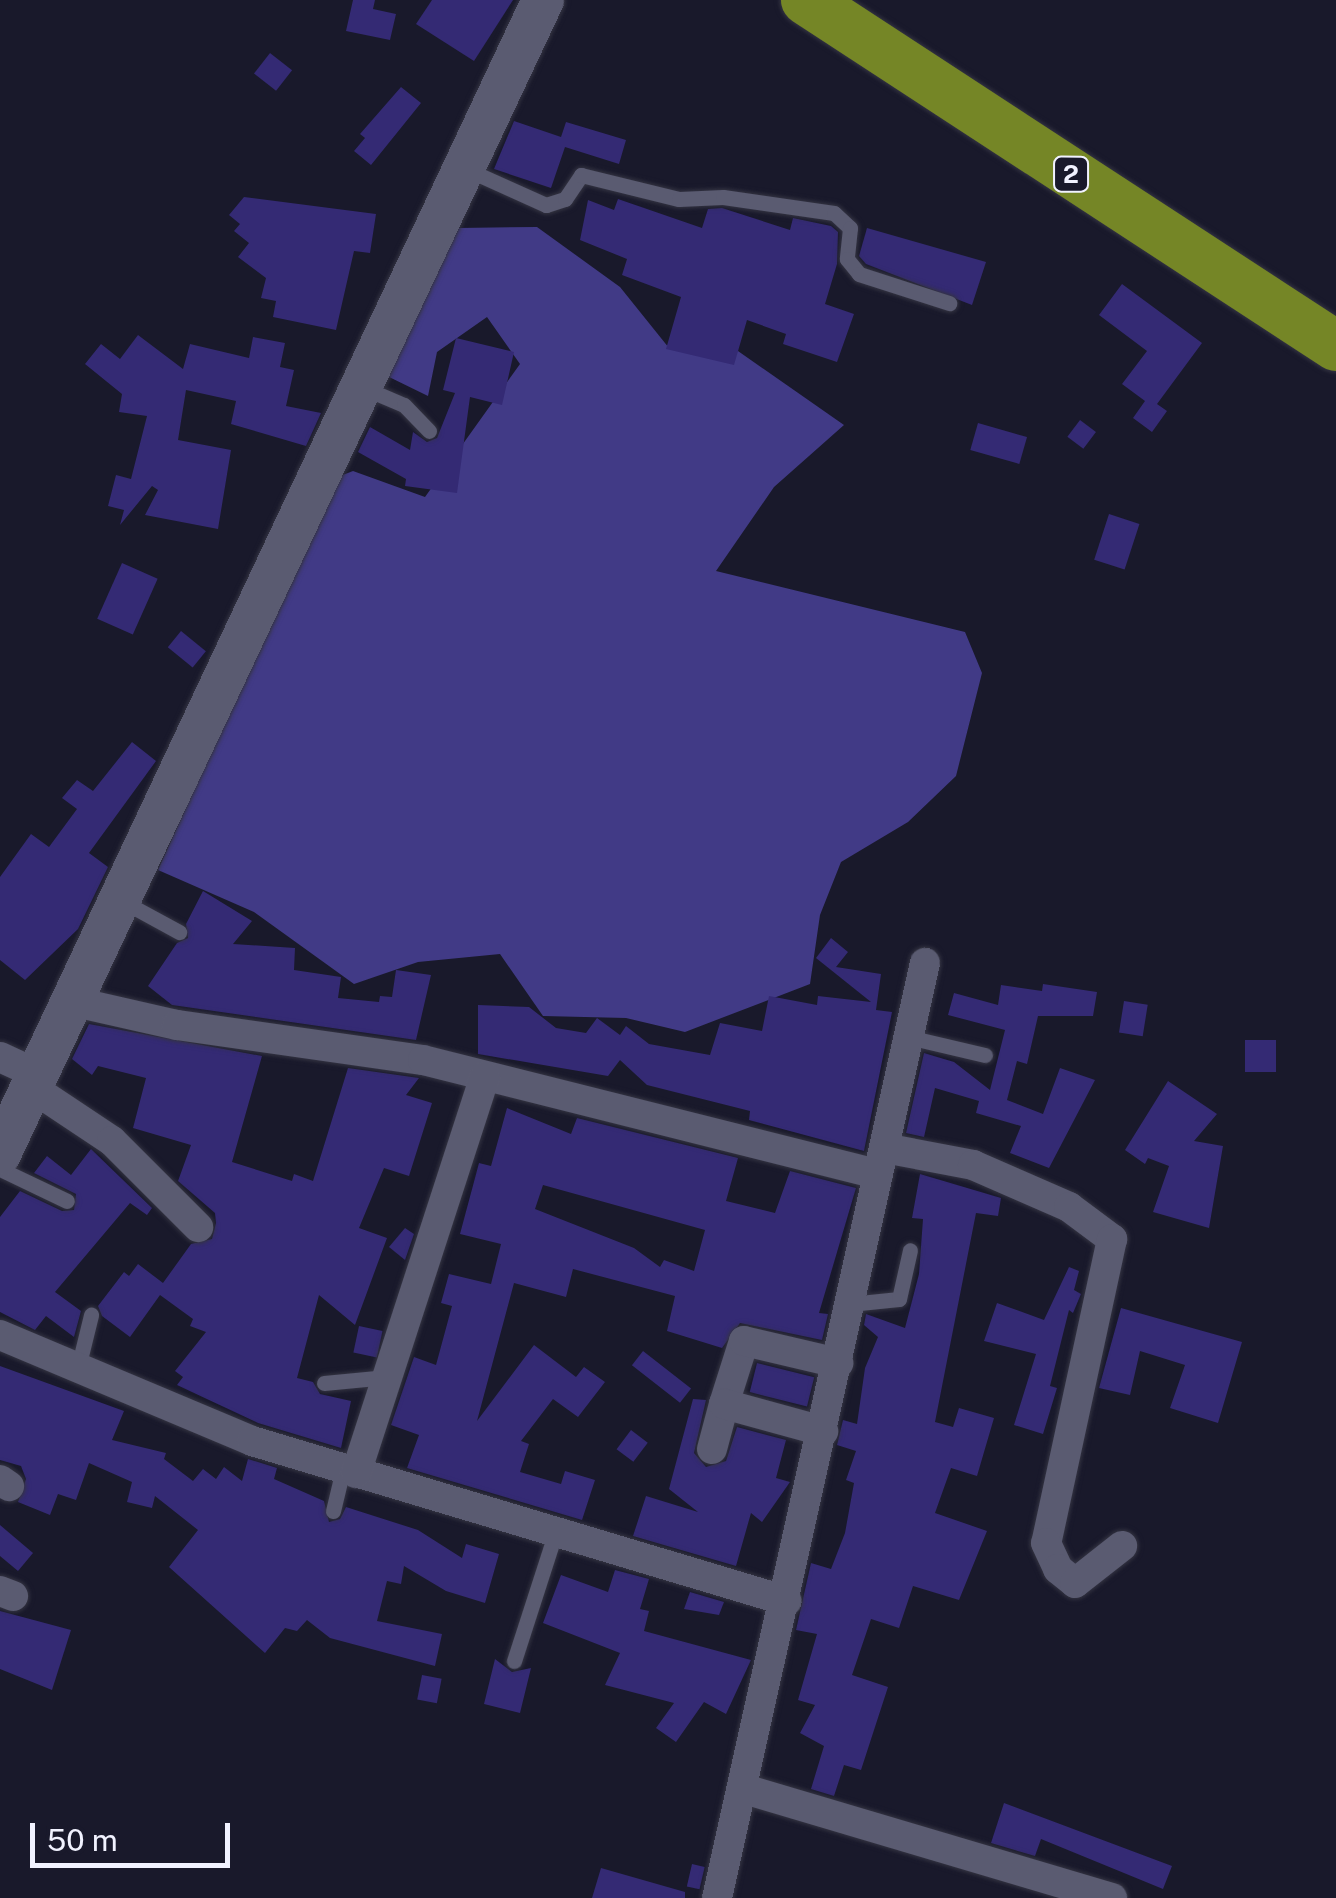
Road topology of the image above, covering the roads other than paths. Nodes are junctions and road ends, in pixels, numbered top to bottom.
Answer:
1 (543, 0) edge
2 (806, 0) edge
3 (466, 169) junction
4 (949, 303) dead end
5 (1336, 346) edge
6 (360, 387) junction
7 (428, 432) dead end
8 (120, 900) junction
9 (178, 932) dead end
10 (925, 963) dead end
11 (71, 1001) junction
12 (908, 1038) junction
13 (985, 1055) dead end
14 (22, 1073) edge
15 (484, 1076) junction
16 (0, 1154) edge
17 (881, 1161) junction
18 (0, 1169) edge
19 (68, 1201) dead end
20 (198, 1227) dead end
21 (910, 1250) dead end
22 (850, 1304) junction
23 (92, 1316) dead end
24 (0, 1336) edge
25 (838, 1363) junction
26 (78, 1368) junction
27 (387, 1377) junction
28 (324, 1383) dead end
29 (724, 1404) junction
30 (823, 1431) junction
31 (712, 1449) dead end
32 (349, 1471) junction
33 (334, 1511) dead end
34 (555, 1534) junction
35 (1122, 1546) dead end
36 (788, 1602) junction
37 (514, 1661) dead end
38 (744, 1788) junction
39 (717, 1898) edge
40 (1112, 1898) edge

1 - 3 main road
2 - 5 highway, 2
3 - 4 lane
3 - 6 main road
6 - 7 lane
6 - 8 main road
8 - 9 lane
8 - 11 main road
10 - 12 street
11 - 14 main road
11 - 15 street
12 - 13 lane
12 - 17 street
14 - 16 main road
14 - 20 street
15 - 17 street
15 - 27 street
17 - 22 street
17 - 35 street
18 - 19 lane
21 - 22 lane
22 - 25 street
23 - 26 lane
24 - 26 street
25 - 29 street
25 - 30 street
26 - 32 street
27 - 28 lane
27 - 32 street
29 - 30 street
29 - 31 street
30 - 36 street
32 - 33 lane
32 - 34 street
34 - 36 street
34 - 37 lane
36 - 38 street
38 - 39 street
38 - 40 street

